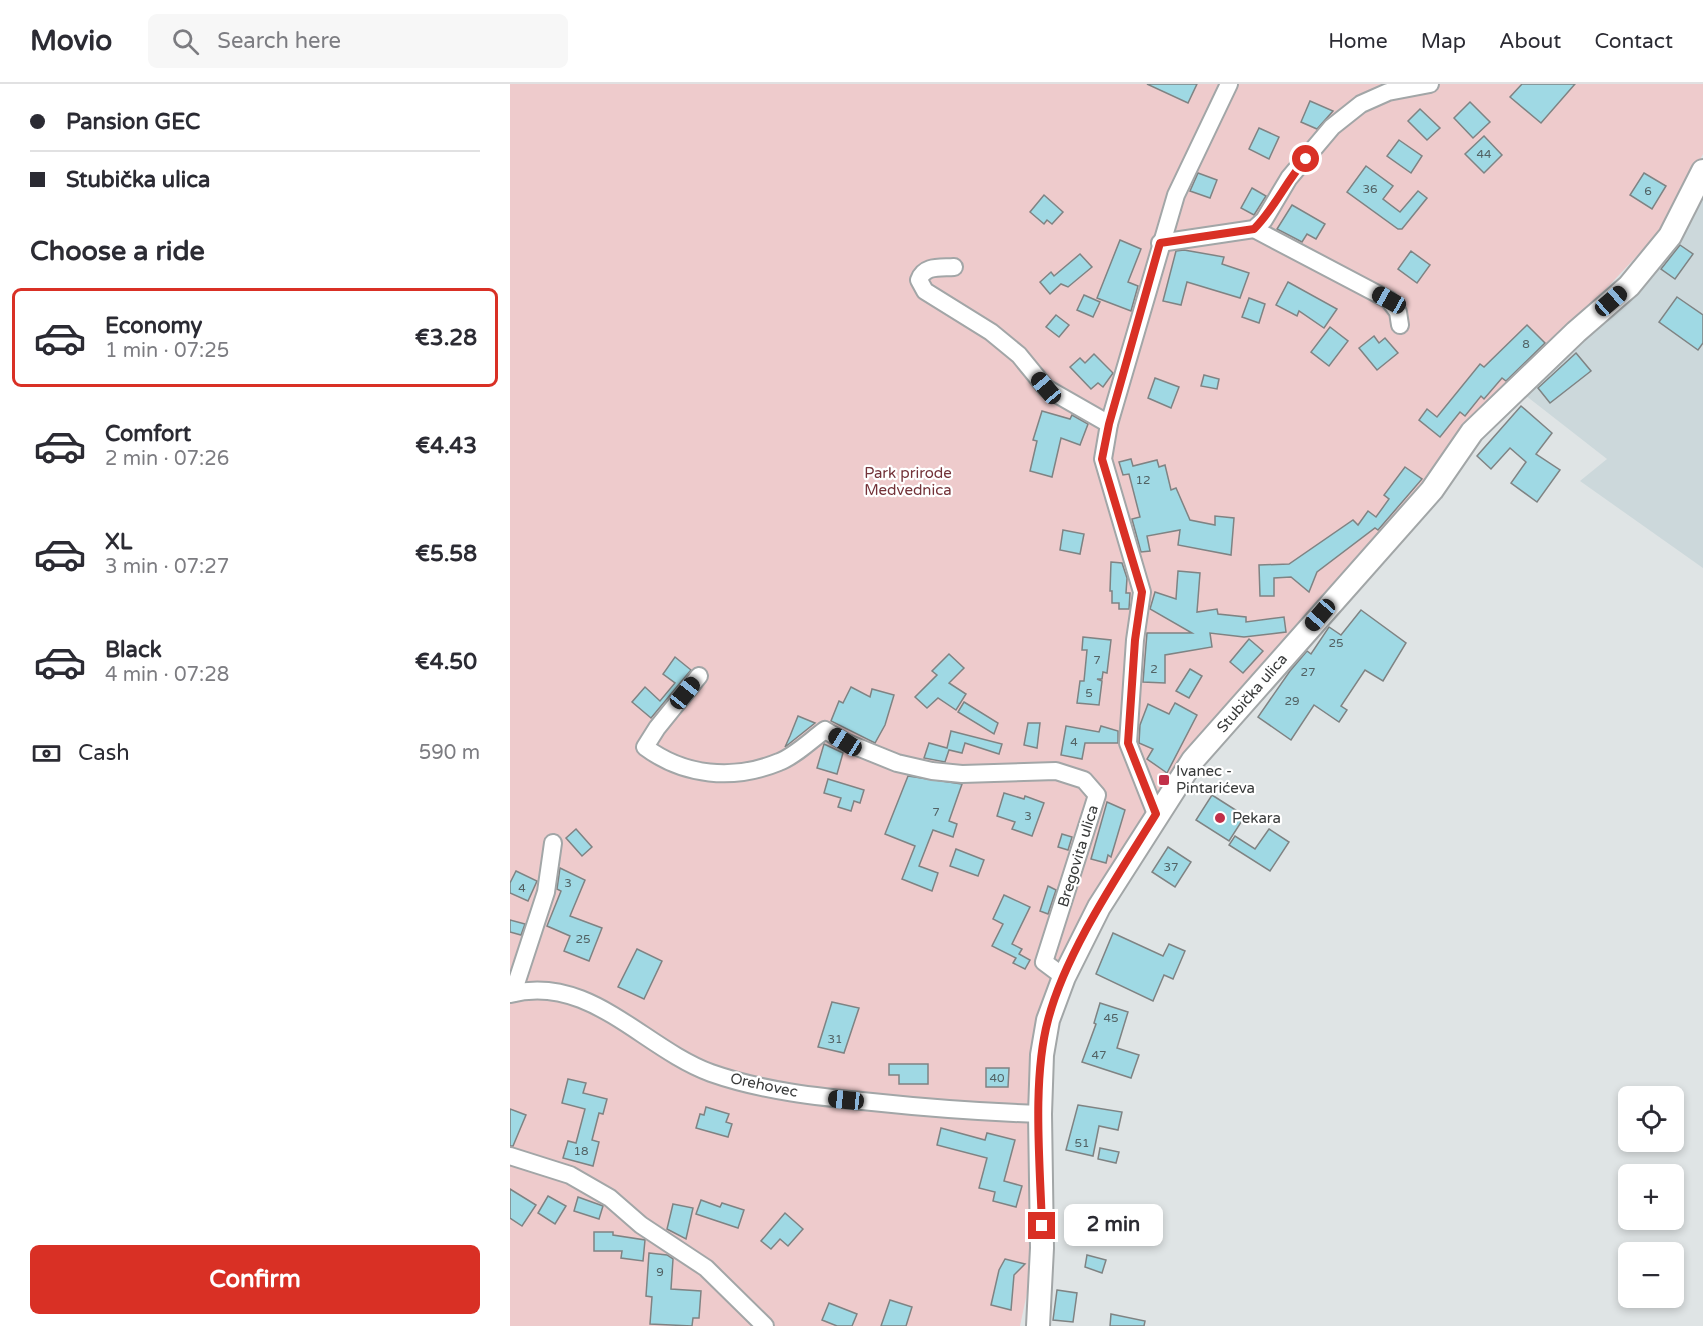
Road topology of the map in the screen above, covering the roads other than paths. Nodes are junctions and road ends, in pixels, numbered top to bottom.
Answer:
1 (1229, 84) edge
2 (1430, 84) edge
3 (1703, 171) edge
4 (1254, 229) junction
5 (1160, 243) junction
6 (954, 267) dead end
7 (1400, 325) dead end
8 (1109, 424) junction
9 (699, 676) dead end
10 (1156, 814) junction
11 (553, 843) dead end
12 (1064, 977) junction
13 (511, 994) edge
14 (1040, 1114) junction
15 (510, 1156) edge
16 (765, 1326) edge
17 (1038, 1326) edge

1 - 5 street
2 - 4 street
3 - 10 main road, Stubička ulica
4 - 5 street
4 - 7 street
5 - 8 street
6 - 8 street
8 - 10 street
9 - 12 street, Bregovita ulica
10 - 12 main road, Stubička ulica
11 - 13 street
12 - 14 main road, Stubička ulica
13 - 14 street, Orehovec
14 - 17 main road, Stubička ulica
15 - 16 street

